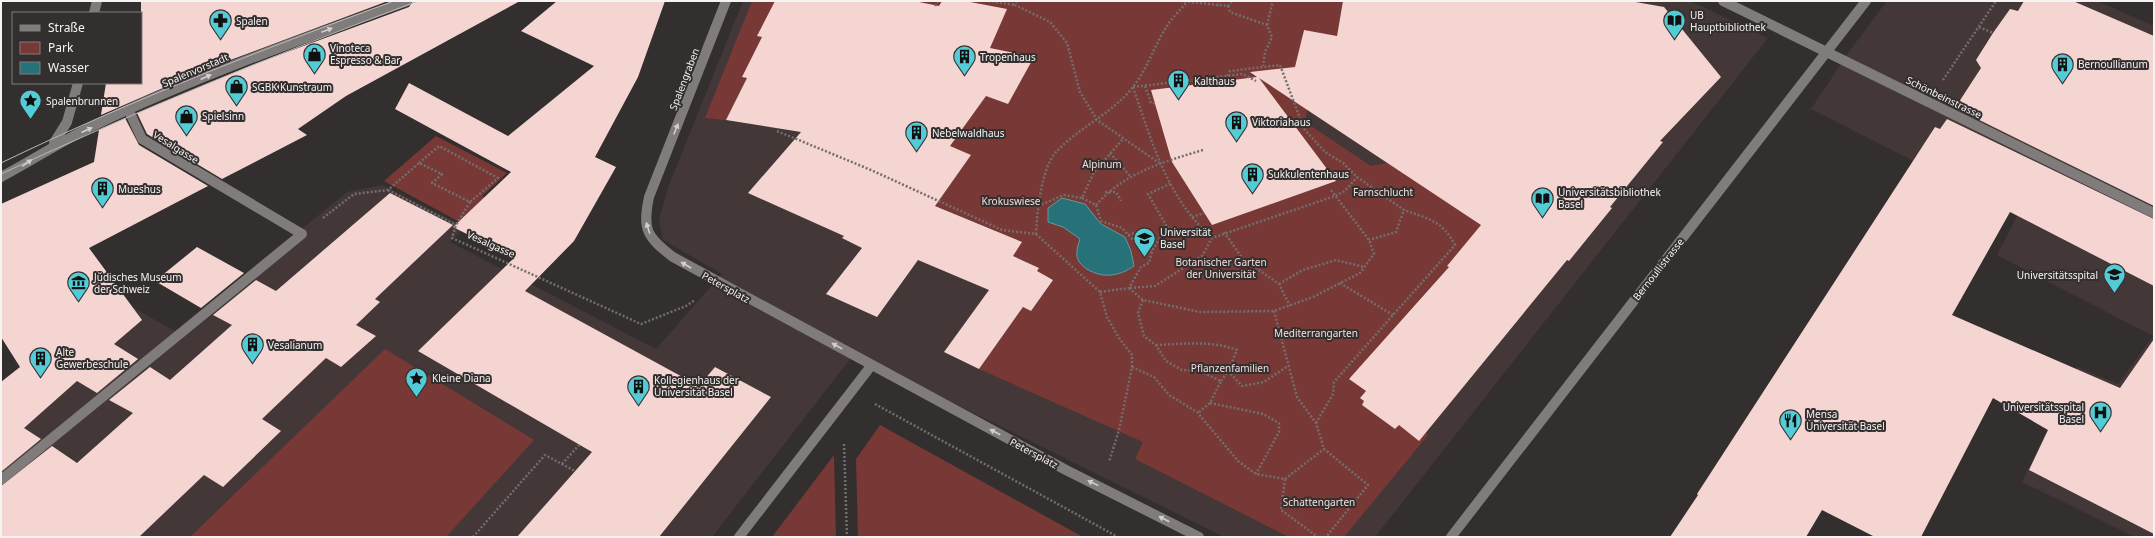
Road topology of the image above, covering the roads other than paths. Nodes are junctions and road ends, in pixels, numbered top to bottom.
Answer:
1 (97, 1) edge
2 (407, 1) edge
3 (726, 1) edge
4 (1723, 1) edge
5 (1866, 1) edge
6 (94, 12) edge
7 (1826, 51) junction
8 (78, 84) edge
9 (128, 111) junction
10 (52, 146) junction
11 (662, 166) joint
12 (1, 177) edge
13 (2154, 213) edge
14 (871, 366) junction
15 (1, 480) edge
16 (739, 537) edge
17 (1199, 537) edge
18 (1451, 537) edge

1 - 6 street
9 -> 2 street, Spalenvorstadt
11 -> 3 street, Spalengraben
4 - 7 street, Schönbeinstrasse
5 - 7 street, Bernoullistrasse
7 - 13 street, Schönbeinstrasse
7 - 18 street, Bernoullistrasse
8 - 10 street
10 -> 9 street, Spalenvorstadt
9 - 15 street, Vesalgasse
12 -> 10 street, Spalenvorstadt
14 -> 11 street, Petersplatz
14 - 16 street
17 -> 14 street, Petersplatz

